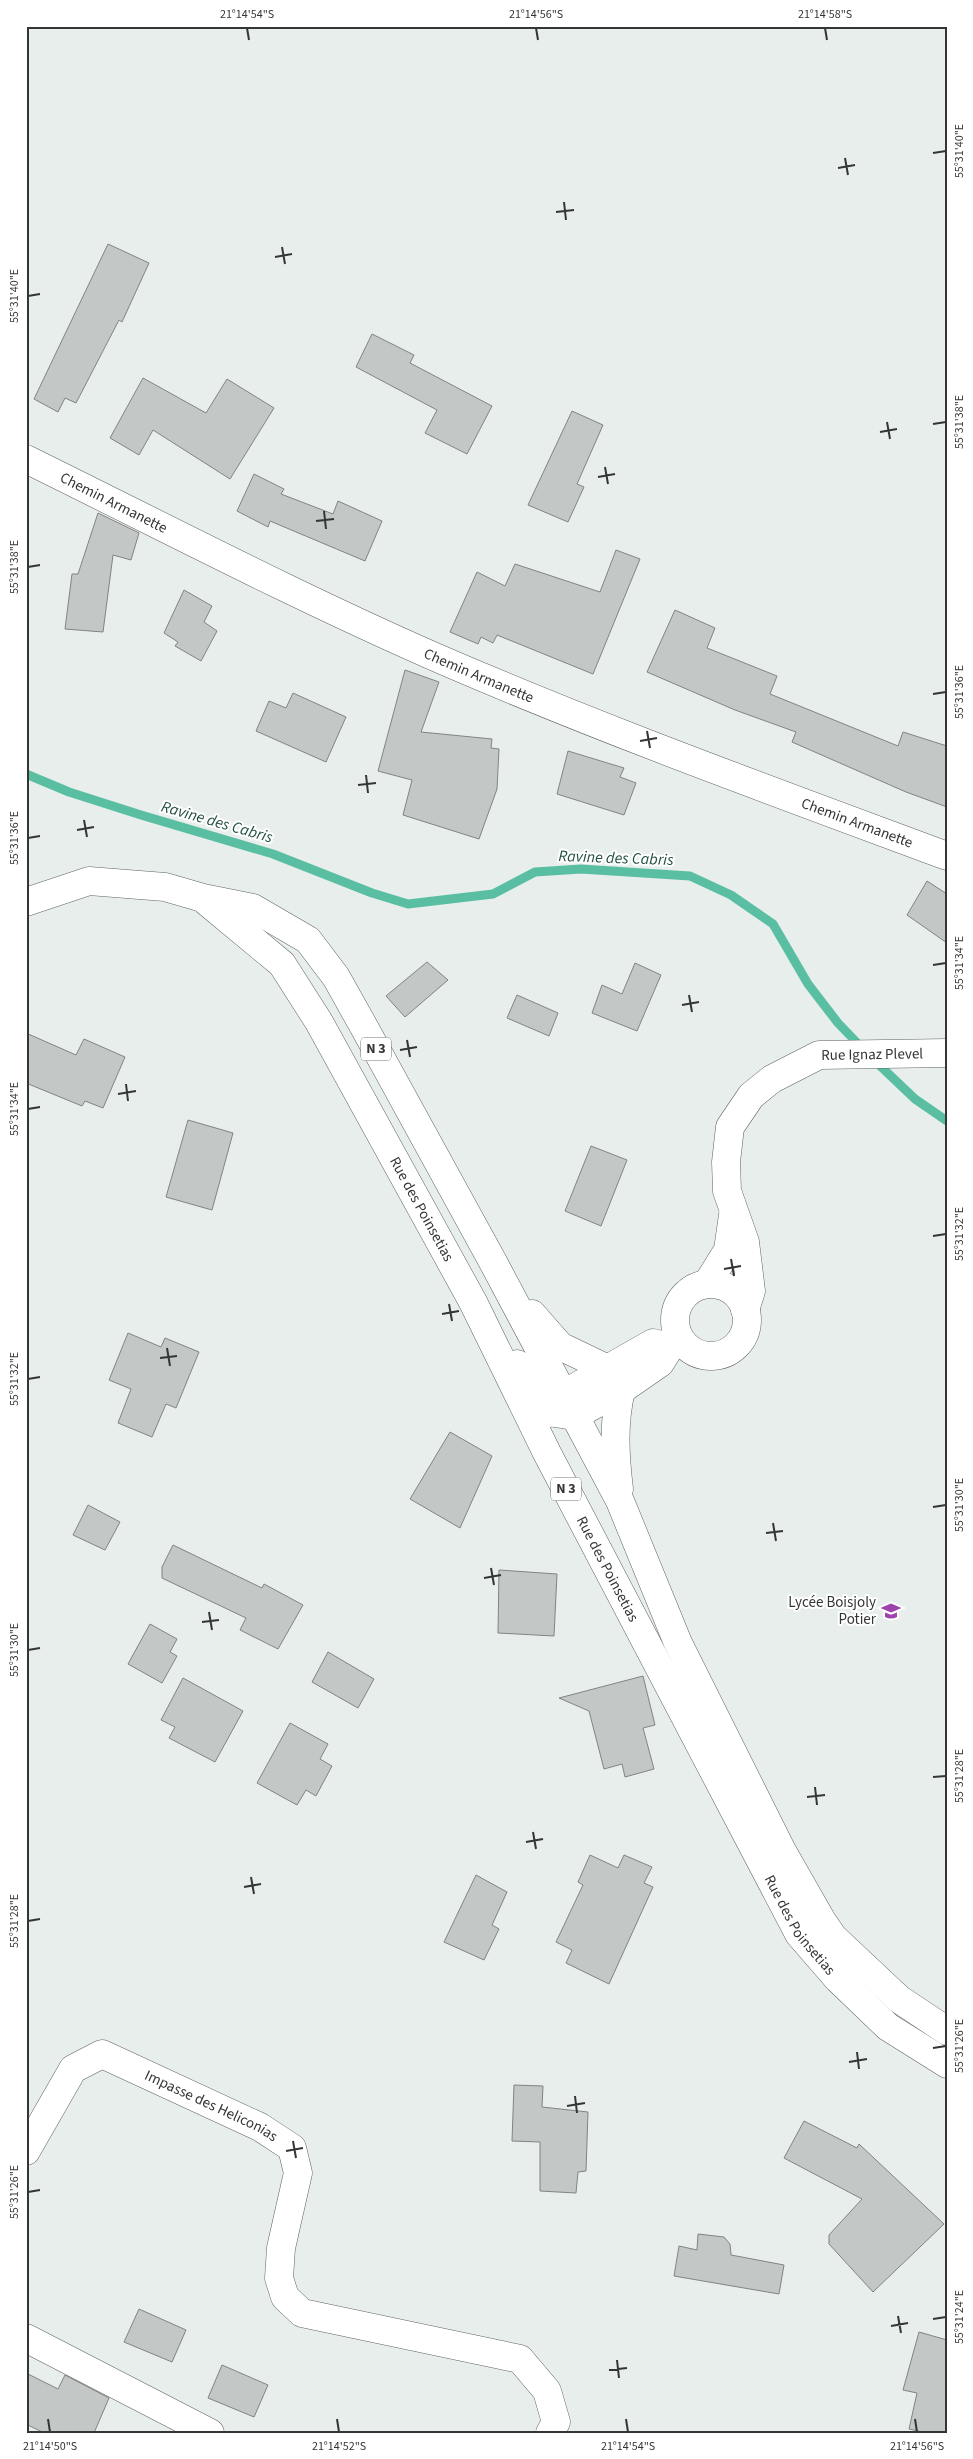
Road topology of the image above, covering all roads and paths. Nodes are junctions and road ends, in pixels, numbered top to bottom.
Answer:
1 (26, 459) edge
2 (947, 856) edge
3 (203, 898) junction
4 (26, 902) edge
5 (947, 1052) edge
6 (734, 1215) junction
7 (493, 1262) junction
8 (708, 1284) junction
9 (473, 1302) junction
10 (745, 1310) junction
11 (675, 1344) junction
12 (616, 1380) junction
13 (562, 1407) junction
14 (547, 1453) junction
15 (620, 1501) junction
16 (947, 2031) edge
17 (947, 2064) edge
18 (26, 2151) edge
19 (26, 2338) edge
20 (210, 2433) edge
21 (550, 2433) edge

1 - 2 main road, Chemin Armanette
3 - 4 main road, Rue des Poinsetias / N 3
3 - 7 main road, Rue des Poinsetias / N 3
3 - 9 main road, Rue des Poinsetias / N 3
5 - 6 main road, Rue Ignaz Plevel
6 - 8 main road
6 - 10 main road, Rue Ignaz Plevel
7 - 12 main road
7 - 13 main road, Rue des Poinsetias / N 3
8 - 10 main road
8 - 11 main road
9 - 13 main road
9 - 14 main road, Rue des Poinsetias / N 3
10 - 11 main road
11 - 12 main road
12 - 13 main road
12 - 15 main road
13 - 14 main road
13 - 15 main road, Rue des Poinsetias / N 3
14 - 17 main road, Rue des Poinsetias / N 3
15 - 16 main road, Rue des Poinsetias / N 3
18 - 21 main road, Impasse des Heliconias
19 - 20 main road

